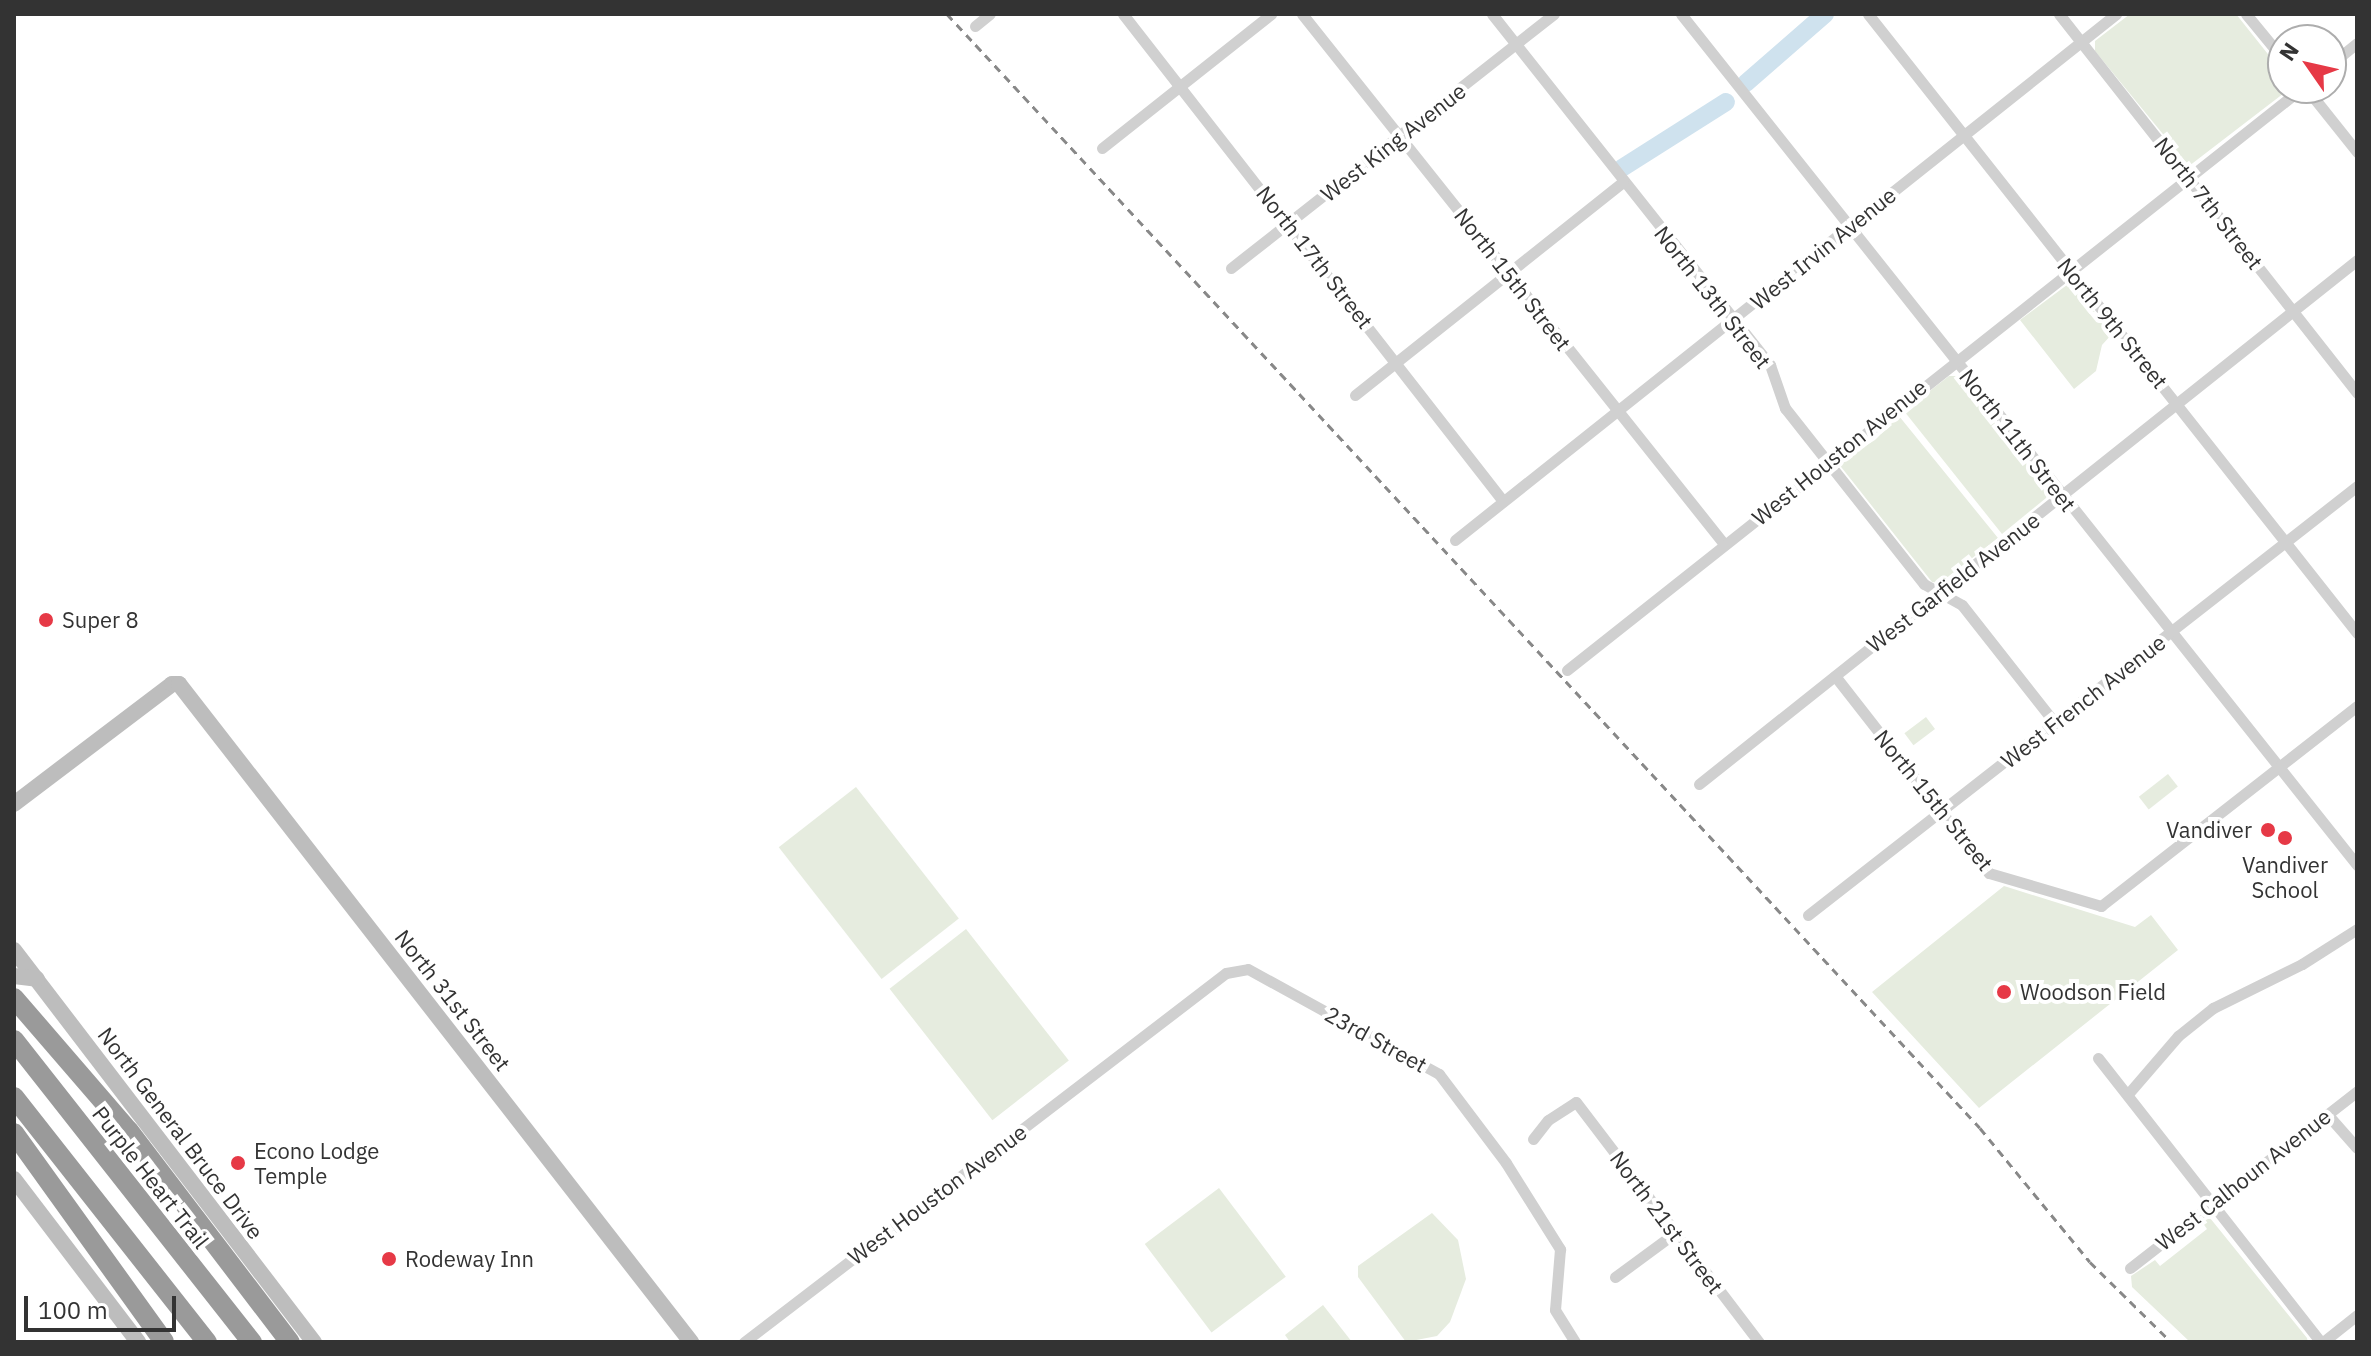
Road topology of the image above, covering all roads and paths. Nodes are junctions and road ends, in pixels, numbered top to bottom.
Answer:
1 (990, 14) edge
2 (1123, 14) edge
3 (1271, 14) edge
4 (1302, 14) edge
5 (1492, 14) edge
6 (1554, 14) edge
7 (1681, 14) edge
8 (1868, 14) edge
9 (2059, 14) edge
10 (2116, 14) edge
11 (2246, 14) edge
12 (975, 26) dead end
13 (2267, 40) edge
14 (2080, 42) junction
15 (1516, 44) junction
16 (1180, 87) junction
17 (2283, 104) edge
18 (2317, 104) edge
19 (1964, 135) junction
20 (1400, 136) junction
21 (1102, 148) dead end
22 (2357, 152) edge
23 (2188, 178) junction
24 (1623, 182) junction
25 (1289, 225) junction
26 (1848, 229) junction
27 (2357, 260) edge
28 (1231, 268) dead end
29 (2069, 269) junction
30 (1509, 273) junction
31 (2294, 310) junction
32 (1734, 319) junction
33 (1954, 359) junction
34 (1398, 361) junction
35 (2357, 393) edge
36 (1355, 395) dead end
37 (2178, 404) junction
38 (1618, 410) junction
39 (1828, 462) junction
40 (2357, 486) edge
41 (2062, 495) junction
42 (1503, 501) junction
43 (1455, 540) dead end
44 (2286, 543) junction
45 (1724, 544) junction
46 (1940, 592) junction
47 (2170, 633) junction
48 (2357, 633) edge
49 (1567, 670) dead end
50 (1835, 676) junction
51 (2357, 706) edge
52 (2055, 723) junction
53 (2278, 768) junction
54 (1699, 784) dead end
55 (14, 804) edge
56 (1942, 812) junction
57 (2357, 865) edge
58 (1808, 915) dead end
59 (2357, 929) edge
60 (14, 950) edge
61 (14, 976) edge
62 (37, 979) junction
63 (14, 998) edge
64 (14, 1040) edge
65 (1130, 1046) joint
66 (2098, 1058) dead end
67 (2357, 1091) edge
68 (2128, 1094) junction
69 (14, 1097) edge
70 (2327, 1114) junction
71 (14, 1133) edge
72 (1533, 1139) dead end
73 (2357, 1148) edge
74 (14, 1179) edge
75 (2212, 1204) junction
76 (1675, 1233) junction
77 (2130, 1268) dead end
78 (1615, 1277) dead end
79 (2357, 1315) edge
80 (1757, 1341) edge
81 (138, 1342) edge
82 (164, 1342) edge
83 (207, 1342) edge
84 (252, 1342) edge
85 (290, 1342) edge
86 (314, 1342) edge
87 (691, 1342) edge
88 (744, 1342) edge
89 (1575, 1342) edge
90 (2322, 1342) edge

1 - 12 street
2 - 16 street, North 17th Street
3 - 16 street
4 - 20 street, North 15th Street
5 - 15 street, North 13th Street
6 - 15 street, West King Avenue
7 - 26 street, North 11th Street
8 - 19 street, North 9th Street
9 - 14 street, North 7th Street
10 - 14 street, West Irvin Avenue
11 - 13 street
14 - 19 street, West Irvin Avenue
14 - 23 street, North 7th Street
15 - 20 street, West King Avenue
15 - 24 street, North 13th Street
16 - 21 street
16 - 25 street, North 17th Street
17 - 23 street, West Houston Avenue
18 - 22 street
19 - 26 street, West Irvin Avenue
19 - 29 street, North 9th Street
20 - 25 street, West King Avenue
20 - 30 street, North 15th Street
23 - 29 street, West Houston Avenue
23 - 31 street, North 7th Street
24 - 30 street
24 - 32 street, North 13th Street
25 - 28 street, West King Avenue
25 - 34 street, North 17th Street
26 - 32 street, West Irvin Avenue
26 - 33 street, North 11th Street
27 - 31 street, West Garfield Avenue
29 - 33 street, West Houston Avenue
29 - 37 street, North 9th Street
30 - 34 street
30 - 38 street, North 15th Street
31 - 35 street, North 7th Street
31 - 37 street, West Garfield Avenue
32 - 38 street, West Irvin Avenue
32 - 39 street, North 13th Street
33 - 39 street, West Houston Avenue
33 - 41 street, North 11th Street
34 - 36 street
34 - 42 street, North 17th Street
37 - 41 street, West Garfield Avenue
37 - 44 street, North 9th Street
38 - 42 street, West Irvin Avenue
38 - 45 street, North 15th Street
39 - 45 street, West Houston Avenue
39 - 46 street, North 13th Street
40 - 44 street, West French Avenue
41 - 46 street, West Garfield Avenue
41 - 47 street, North 11th Street
42 - 43 street, West Irvin Avenue
44 - 47 street, West French Avenue
44 - 48 street, North 9th Street
45 - 49 street, West Houston Avenue
46 - 50 street, West Garfield Avenue
46 - 52 street, North 13th Street
47 - 52 street, West French Avenue
47 - 53 street, North 11th Street
50 - 54 street, West Garfield Avenue
50 - 56 street, North 15th Street
51 - 53 street
52 - 56 street, West French Avenue
53 - 56 street, North 15th Street
53 - 57 street, North 11th Street
55 - 87 street, North 31st Street
56 - 58 street, West French Avenue
59 - 68 street
60 - 62 street, North General Bruce Drive
61 - 62 street
62 - 86 street, North General Bruce Drive
63 - 85 highway
64 - 84 highway, Purple Heart Trail
65 - 88 street, West Houston Avenue
65 - 89 street, 23rd Street
66 - 68 street
67 - 70 street, West Calhoun Avenue
68 - 75 street
69 - 83 highway
70 - 73 street
70 - 75 street, West Calhoun Avenue
71 - 82 highway
72 - 76 street, North 21st Street
74 - 81 street
75 - 77 street, West Calhoun Avenue
75 - 90 street
76 - 78 street
76 - 80 street, North 21st Street
79 - 90 street

